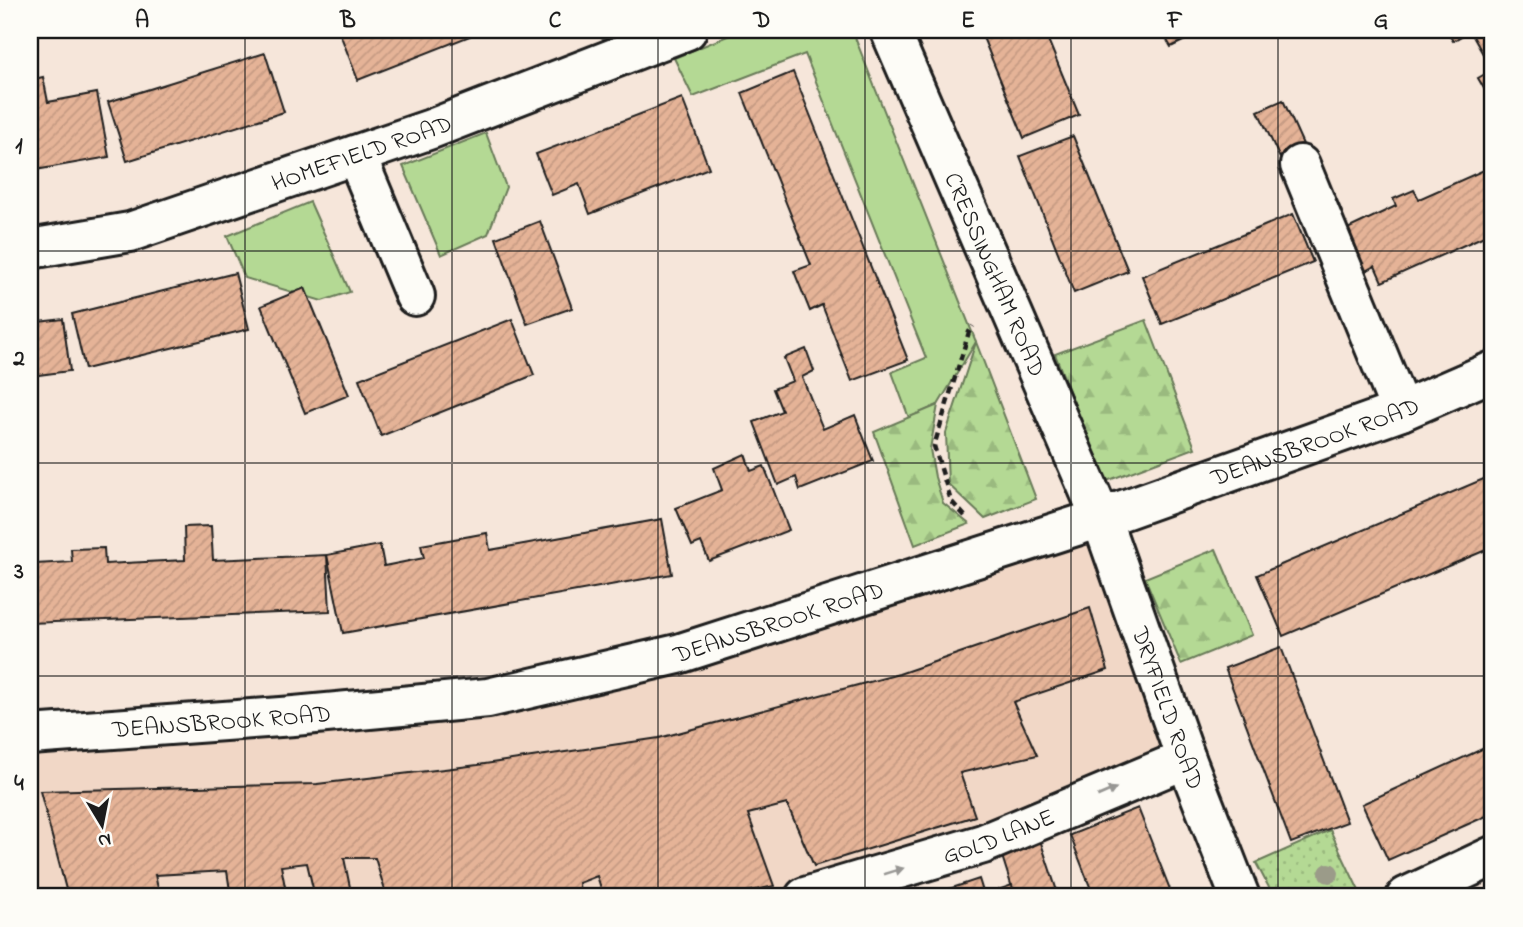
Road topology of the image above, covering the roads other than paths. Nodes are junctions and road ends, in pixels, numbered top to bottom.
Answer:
1 (687, 30) edge
2 (890, 30) edge
3 (356, 155) junction
4 (1300, 165) dead end
5 (30, 248) edge
6 (415, 296) dead end
7 (1493, 371) edge
8 (1401, 411) junction
9 (1101, 518) junction
10 (30, 735) edge
11 (1185, 759) junction
12 (1493, 856) edge
13 (805, 897) edge
14 (1240, 897) edge
15 (1406, 897) edge

1 - 3 street, HOMEFIELD ROAD
2 - 9 street, CRESSINGHAM ROAD
3 - 5 street, HOMEFIELD ROAD
3 - 6 street
4 - 8 street
7 - 8 street, DEANSBROOK ROAD
8 - 9 street, DEANSBROOK ROAD
9 - 10 street, DEANSBROOK ROAD
9 - 11 street, DRYFIELD ROAD
13 -> 11 street, GOLD LANE
11 - 14 street, DRYFIELD ROAD
12 - 15 street

